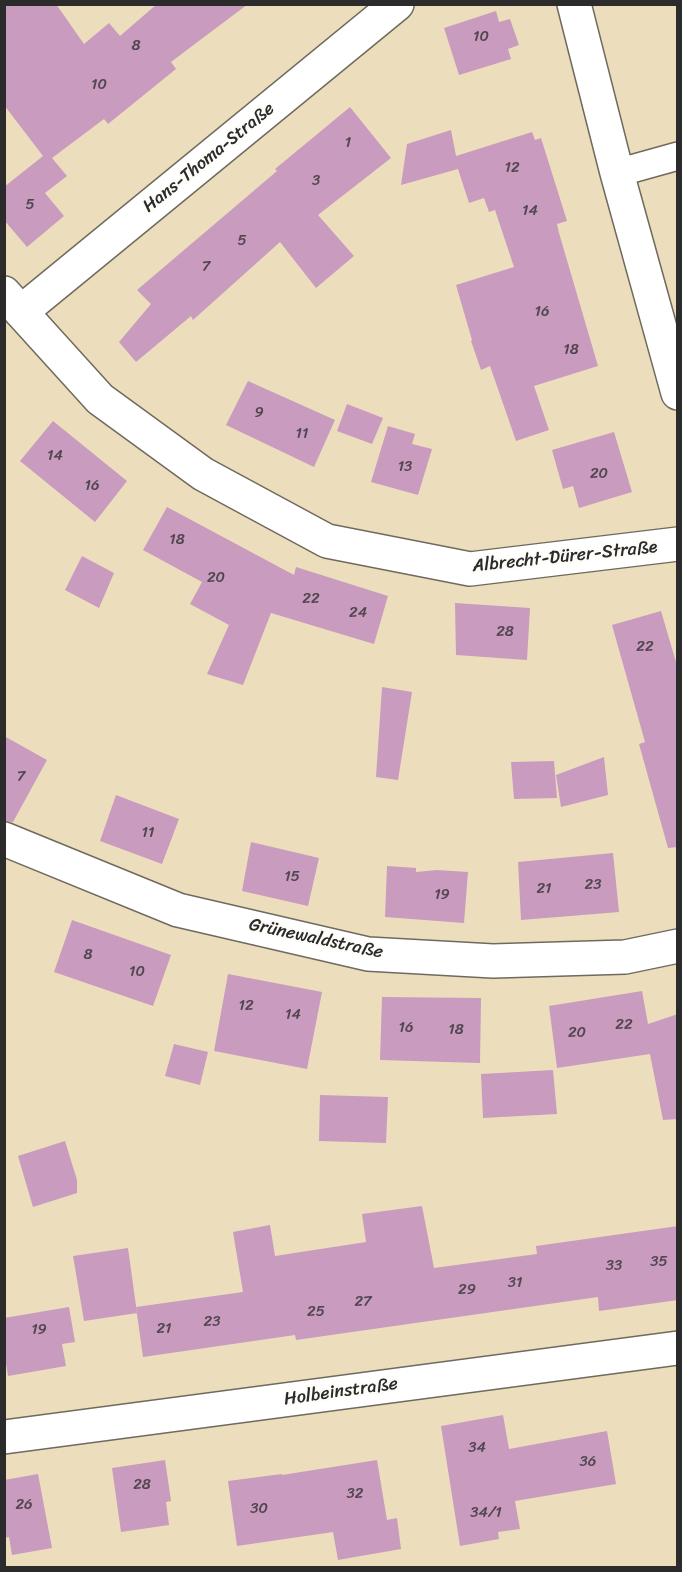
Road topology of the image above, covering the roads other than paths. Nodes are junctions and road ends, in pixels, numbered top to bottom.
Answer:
1 (397, 4) edge
2 (574, 4) edge
3 (678, 156) edge
4 (617, 173) junction
5 (13, 302) edge
6 (671, 343) edge
7 (678, 393) edge
8 (678, 544) edge
9 (4, 840) edge
10 (678, 946) edge
11 (678, 1348) edge
12 (4, 1437) edge

1 - 5 street, Hans-Thoma-Straße
2 - 4 street
3 - 4 street
4 - 6 street
5 - 8 street, Albrecht-Dürer-Straße
6 - 7 street
9 - 10 street, Grünewaldstraße
11 - 12 street, Holbeinstraße

